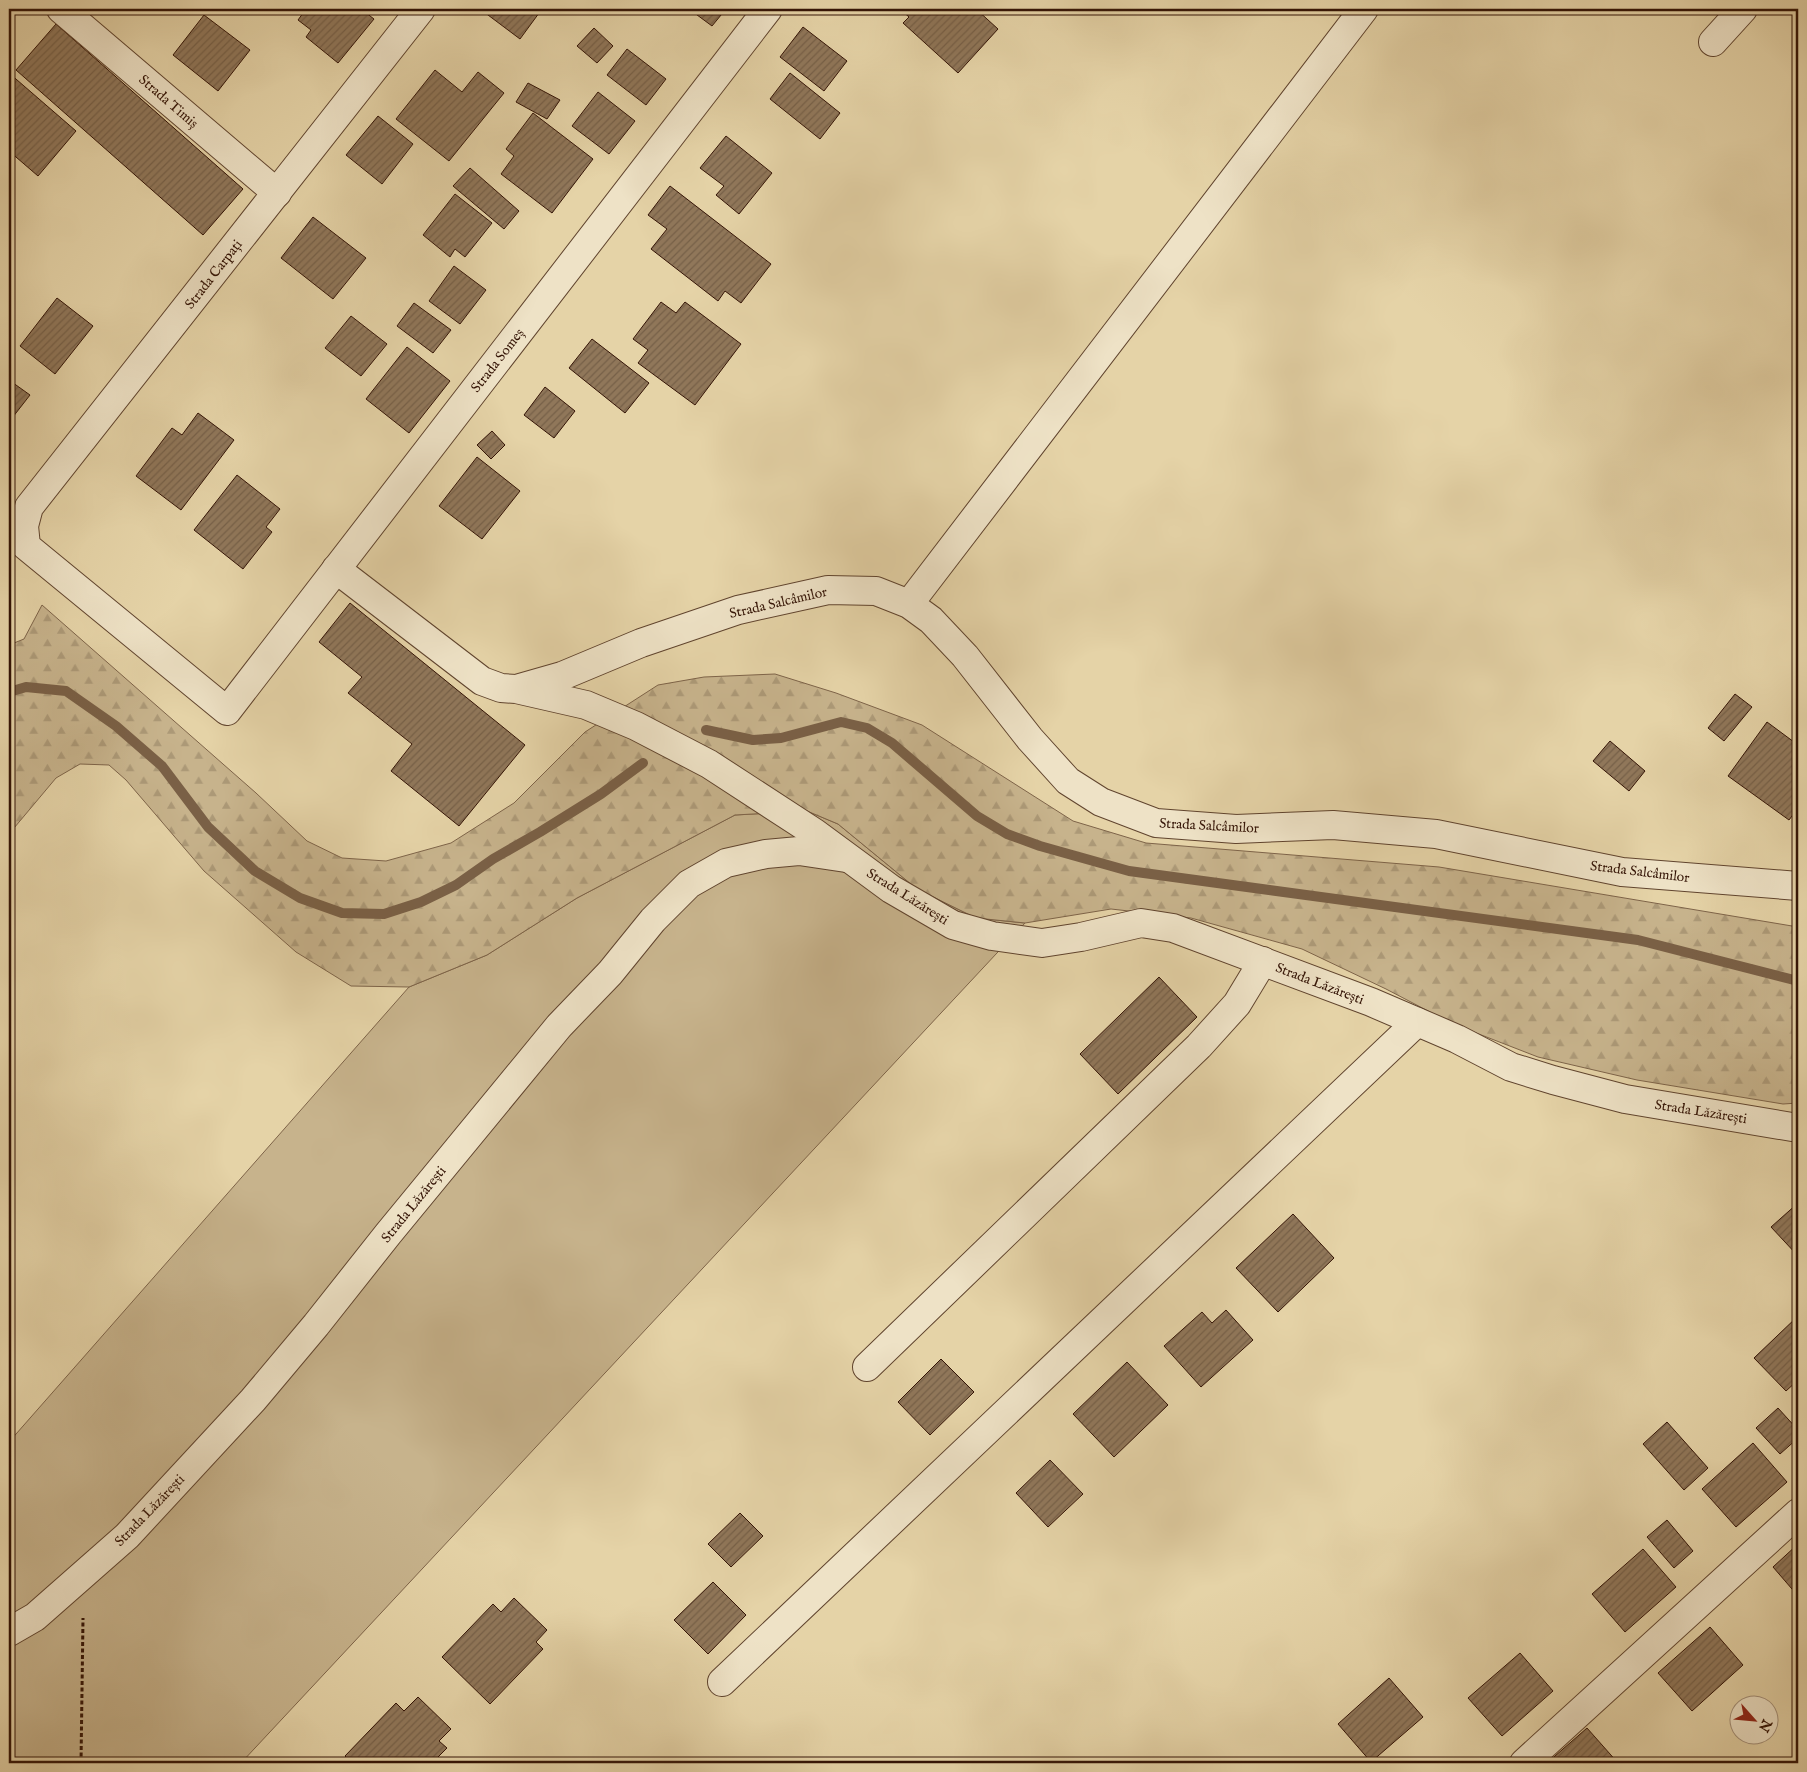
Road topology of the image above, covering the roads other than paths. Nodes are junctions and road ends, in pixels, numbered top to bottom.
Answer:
1 (61, 9) edge
2 (421, 9) edge
3 (768, 9) edge
4 (1364, 9) edge
5 (1743, 9) edge
6 (1713, 42) dead end
7 (277, 193) junction
8 (336, 569) junction
9 (909, 604) junction
10 (516, 689) junction
11 (227, 711) joint
12 (851, 859) junction
13 (1797, 885) edge
14 (1263, 961) junction
15 (1417, 1022) junction
16 (1798, 1128) edge
17 (867, 1367) dead end
18 (1798, 1513) edge
19 (9, 1632) edge
20 (722, 1682) dead end
21 (1524, 1763) edge

1 - 7 street, Strada Timiș
2 - 7 street, Strada Carpați
3 - 8 street, Strada Someș
4 - 9 street
5 - 6 street
7 - 11 street, Strada Carpați
8 - 10 street, Strada Lăzărești
8 - 11 street, Strada Someș
9 - 10 street, Strada Salcâmilor
9 - 13 street, Strada Salcâmilor
10 - 12 street, Strada Lăzărești
12 - 14 street, Strada Lăzărești
12 - 19 street, Strada Lăzărești
14 - 15 street, Strada Lăzărești
14 - 17 street
15 - 16 street, Strada Lăzărești
15 - 20 street
18 - 21 street

